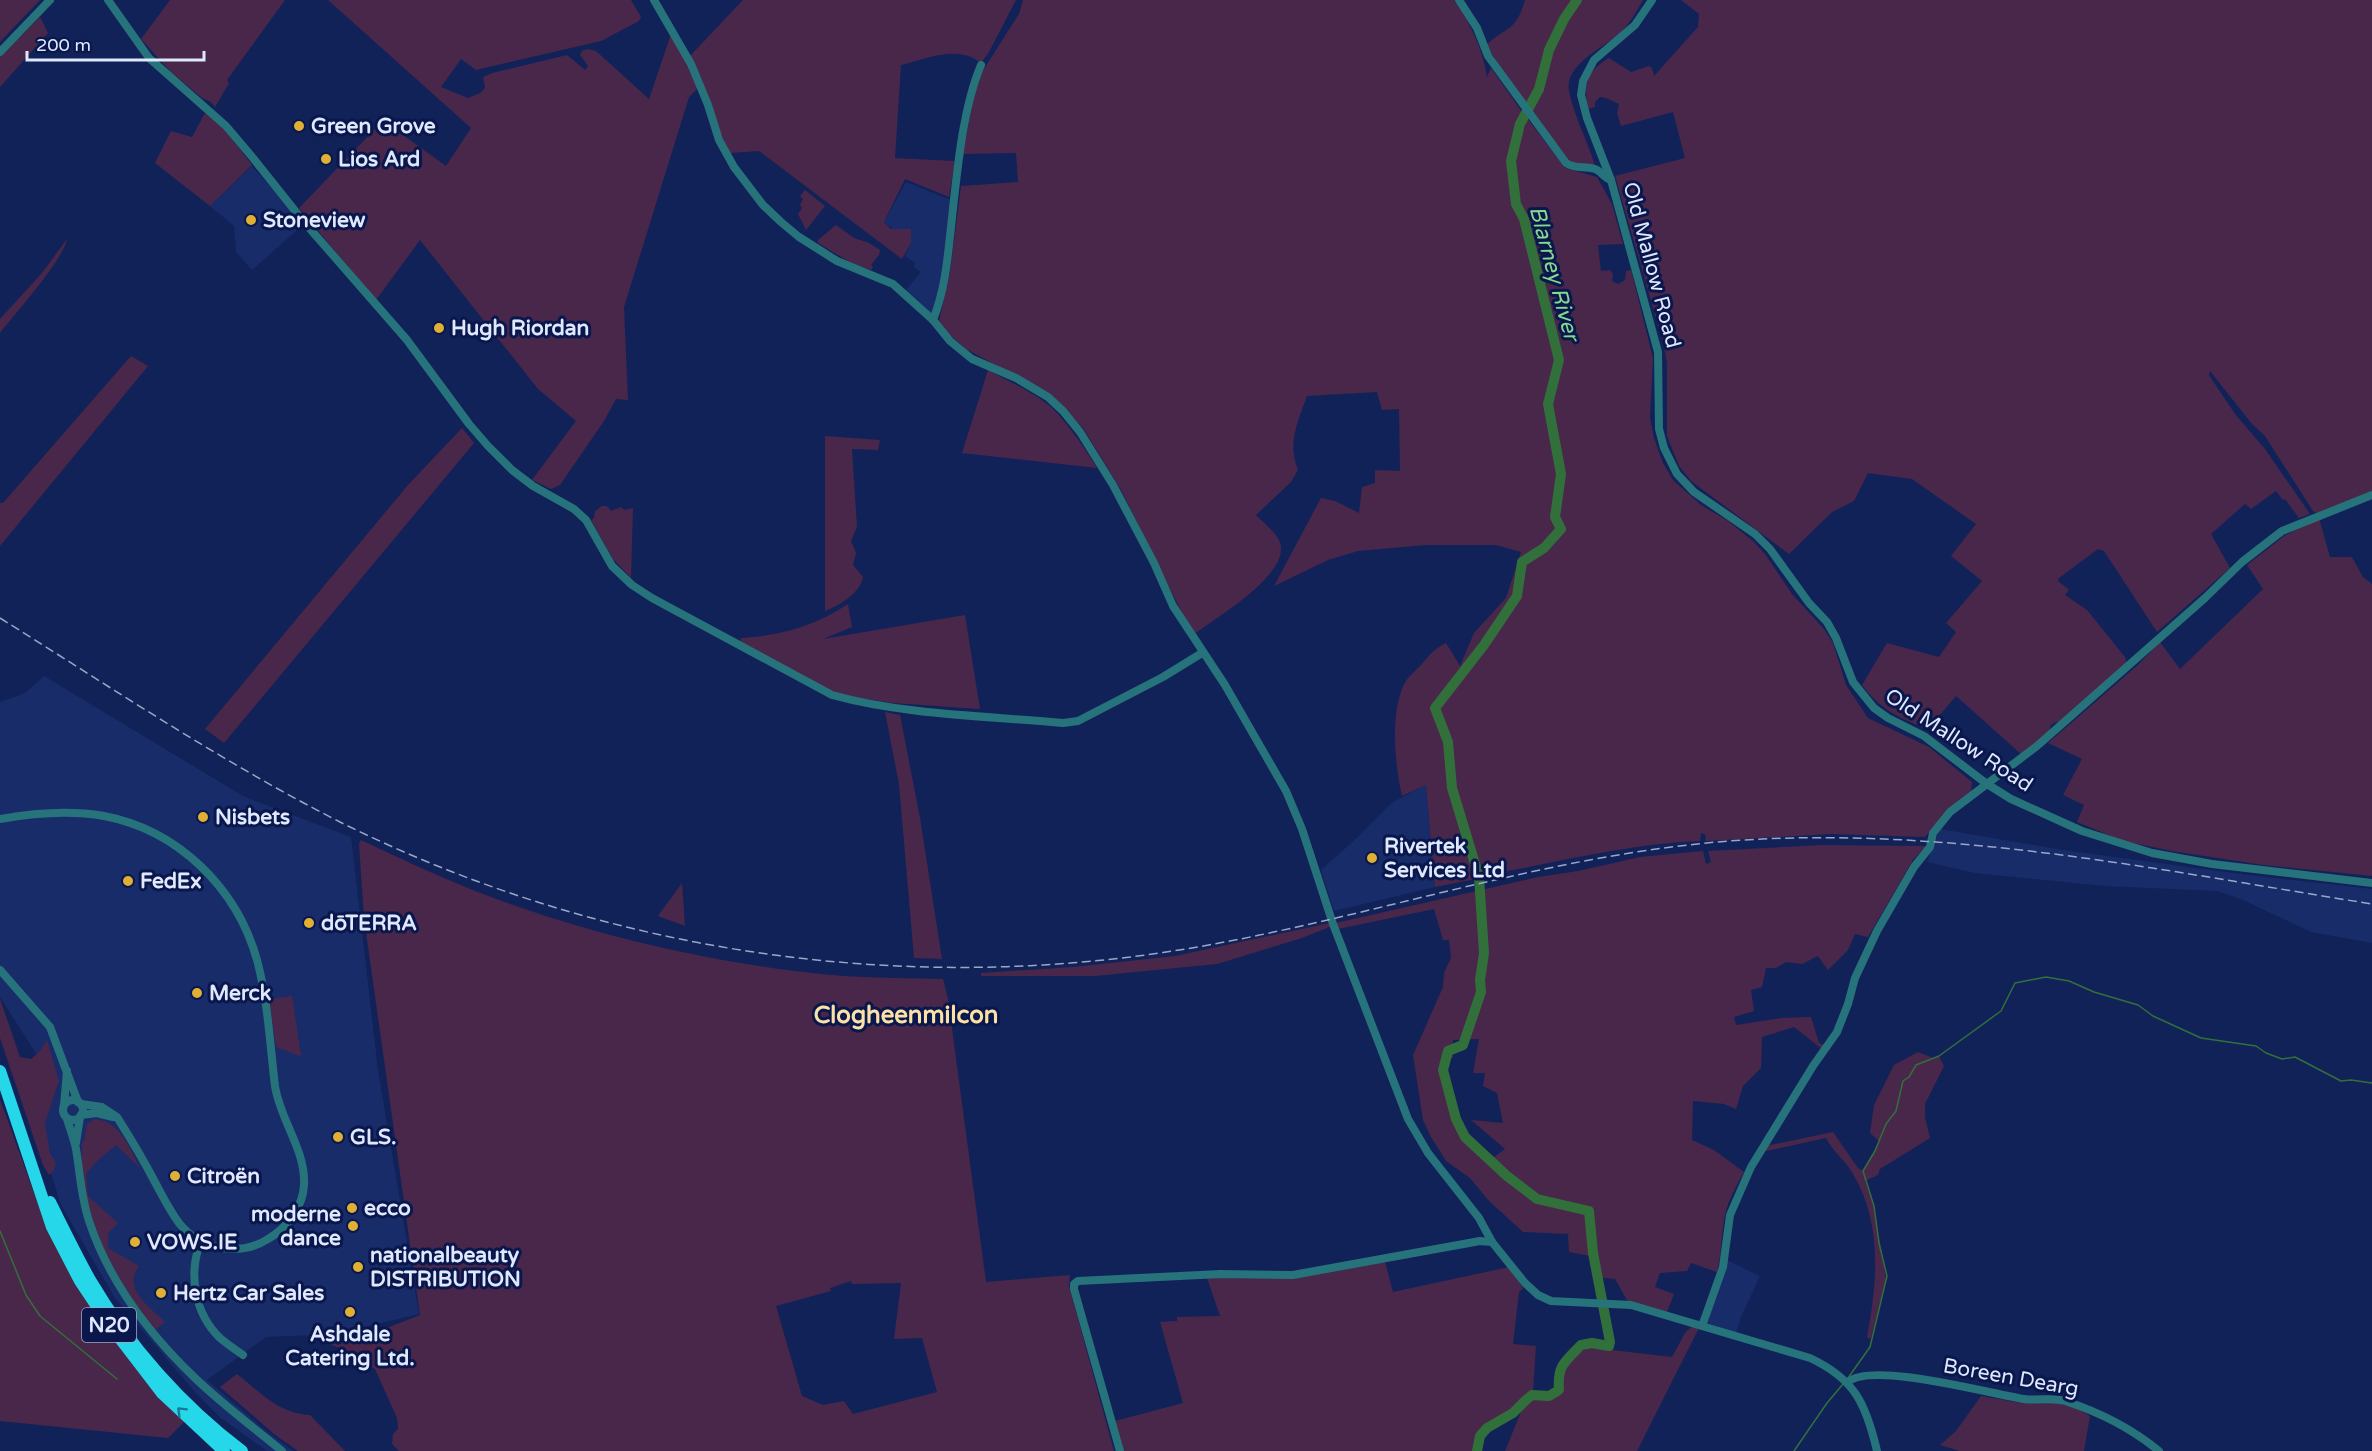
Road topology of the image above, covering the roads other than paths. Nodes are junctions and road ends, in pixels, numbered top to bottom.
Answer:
1 (50, 0) edge
2 (108, 0) edge
3 (654, 0) edge
4 (1459, 0) edge
5 (1652, 0) edge
6 (0, 52) edge
7 (981, 65) dead end
8 (1611, 180) junction
9 (933, 320) junction
10 (2372, 495) edge
11 (1202, 653) junction
12 (1987, 784) junction
13 (0, 819) edge
14 (2372, 883) edge
15 (0, 970) edge
16 (0, 1071) edge
17 (67, 1071) junction
18 (79, 1103) junction
19 (64, 1105) junction
20 (81, 1116) junction
21 (67, 1119) junction
22 (118, 1119) junction
23 (76, 1147) junction
24 (35, 1172) junction
25 (201, 1241) junction
26 (1492, 1242) junction
27 (1702, 1326) junction
28 (243, 1355) dead end
29 (1846, 1381) junction
30 (224, 1451) edge
31 (242, 1451) edge
32 (282, 1451) edge
33 (1120, 1451) edge
34 (1877, 1451) edge
35 (2158, 1451) edge

1 - 6 street
2 - 11 street
3 - 9 street
4 - 8 street
5 - 8 street, Old Mallow Road
7 - 9 street
8 - 12 street, Old Mallow Road
9 - 11 street
10 - 12 street
11 - 26 street
12 - 14 street, Old Mallow Road
12 - 27 street
13 - 25 street
15 - 17 street
16 - 24 highway, N20
17 - 18 street
17 - 19 street
18 - 19 street
18 - 20 street
18 - 22 street
19 - 21 street
20 - 21 street
20 - 22 street
20 - 23 street
21 - 23 street
22 - 25 street
23 - 32 street
30 -> 24 highway, N20
24 - 31 highway, N20
25 - 28 street
26 - 27 street
26 - 33 street
27 - 29 street
29 - 34 street
29 - 35 street, Boreen Dearg

